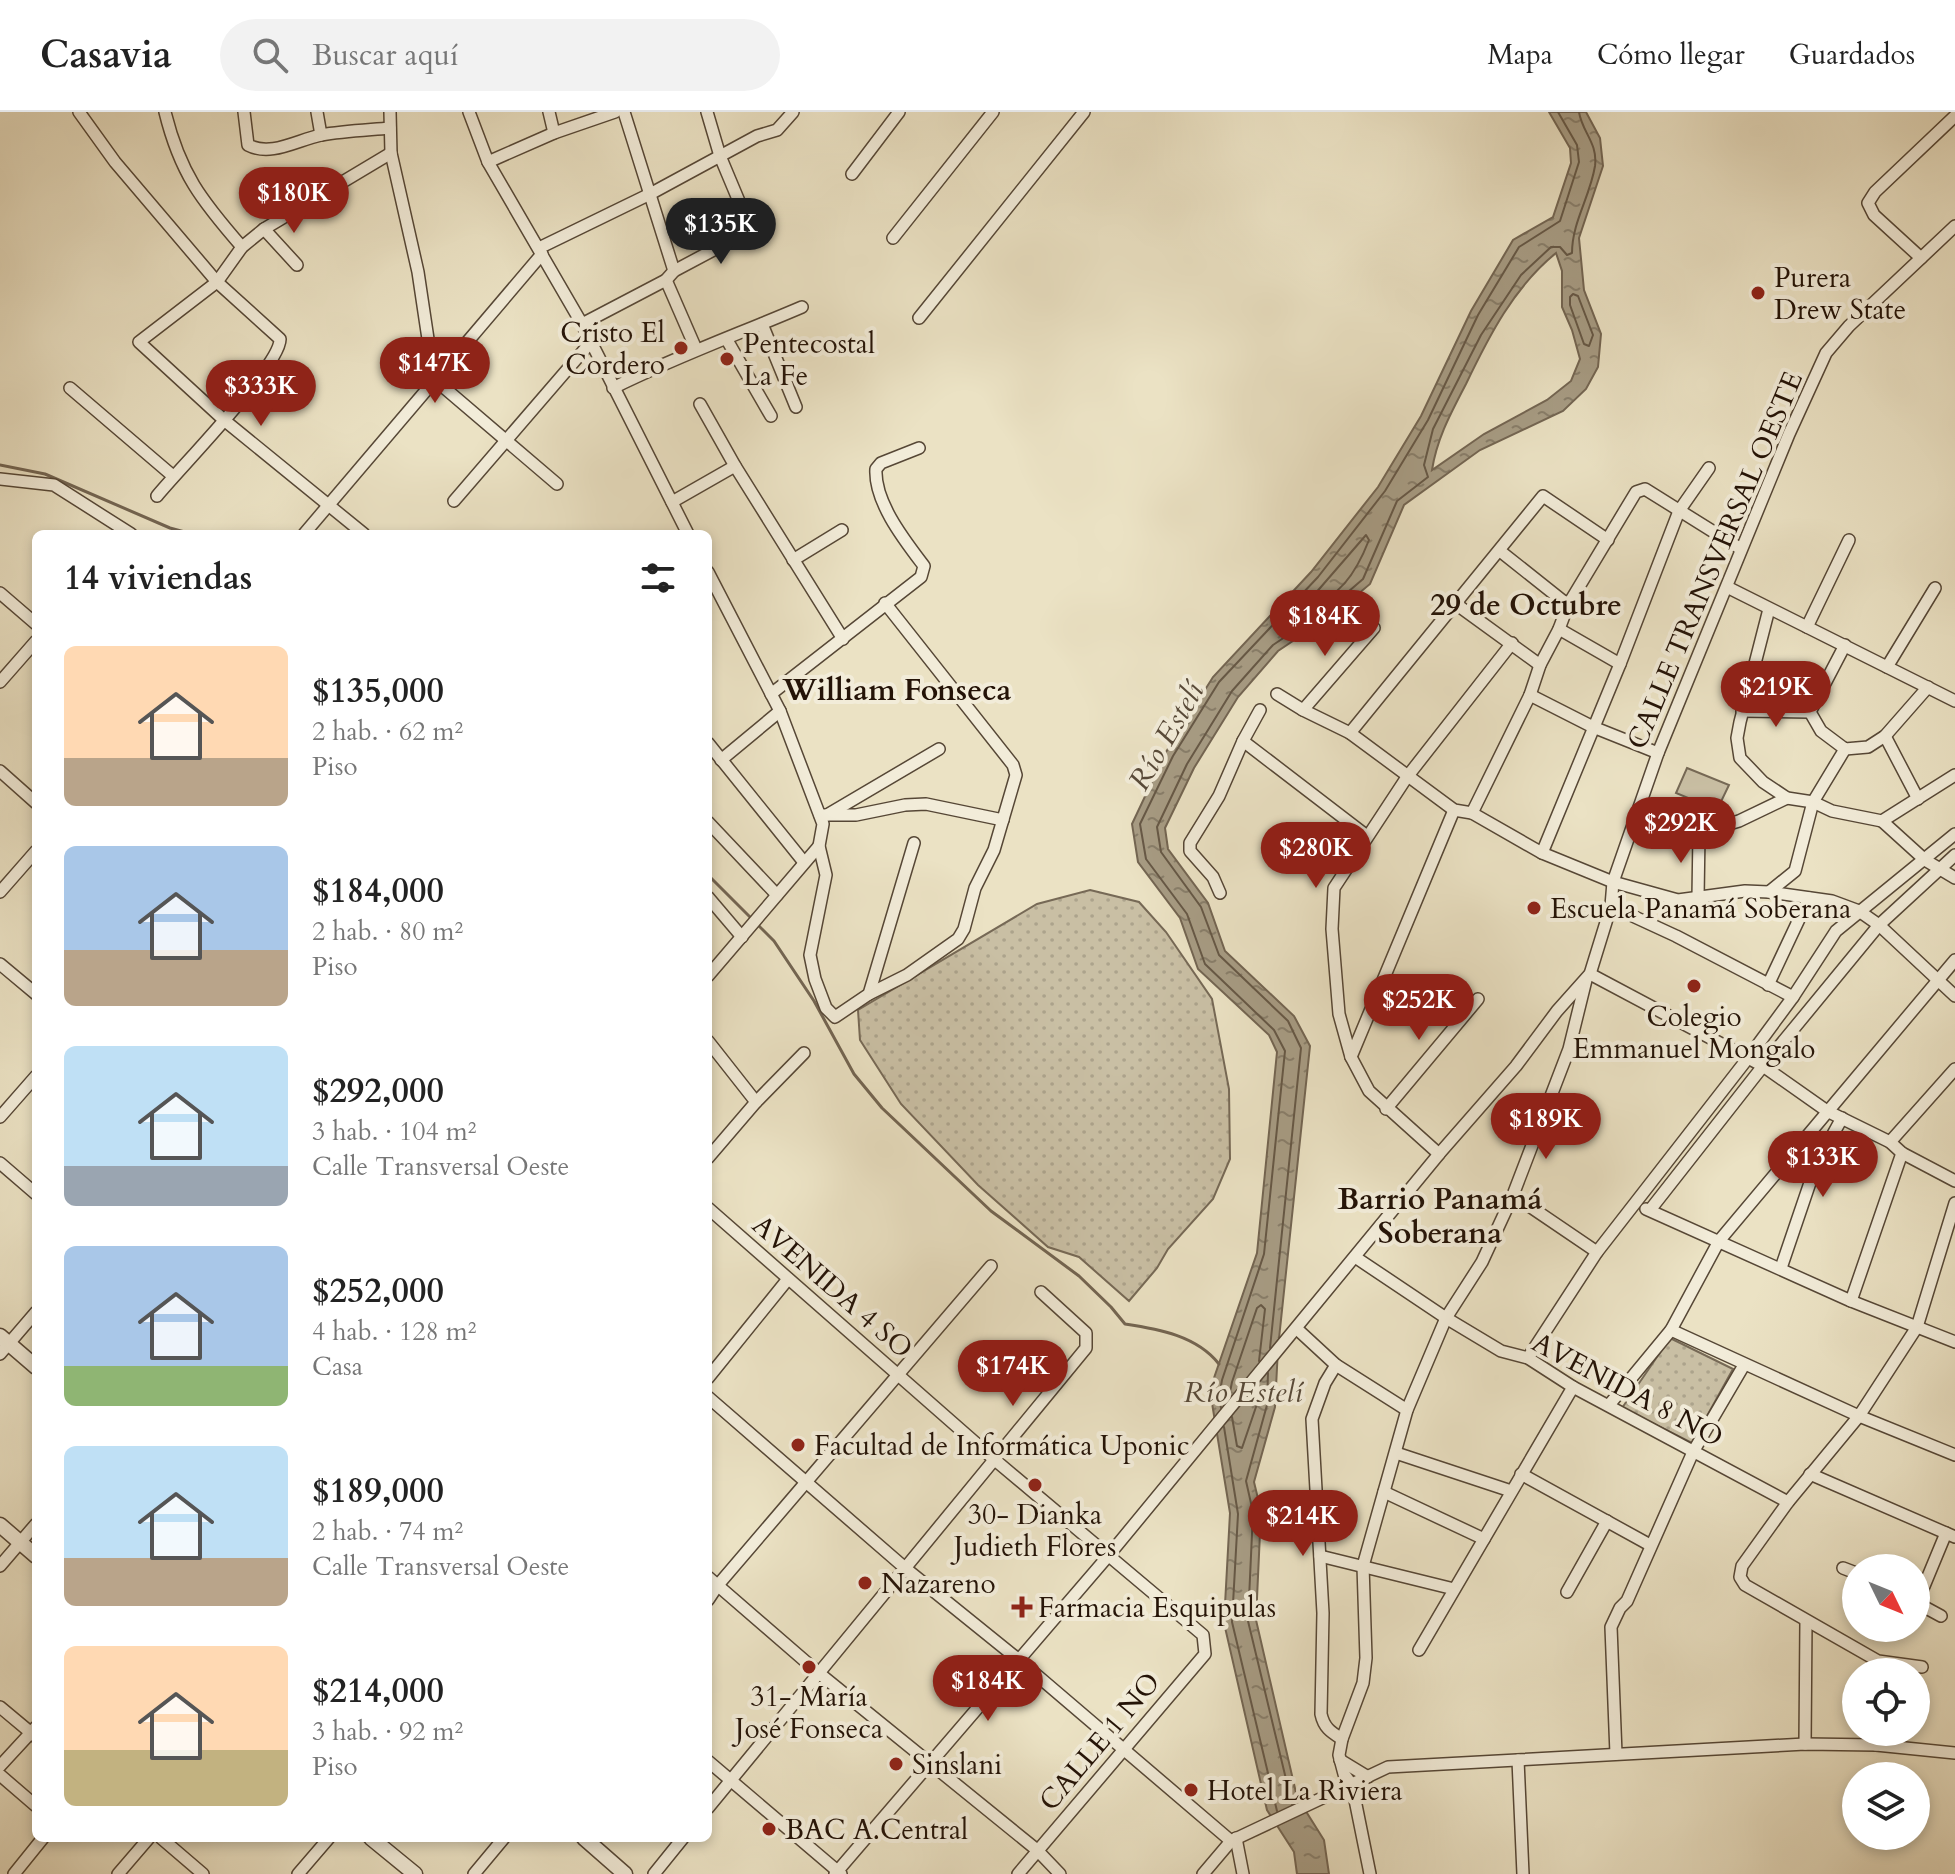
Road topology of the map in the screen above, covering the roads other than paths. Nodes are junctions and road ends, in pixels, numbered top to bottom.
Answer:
1 (79, 112) edge
2 (244, 112) edge
3 (317, 112) edge
4 (390, 112) edge
5 (469, 112) edge
6 (549, 112) edge
7 (615, 112) edge
8 (624, 112) edge
9 (707, 112) edge
10 (793, 112) edge
11 (899, 112) edge
12 (993, 112) edge
13 (1084, 112) edge
14 (166, 113) edge
15 (1955, 116) edge
16 (390, 128) junction
17 (554, 133) junction
18 (321, 135) junction
19 (391, 153) junction
20 (720, 156) junction
21 (488, 162) junction
22 (852, 174) dead end
23 (650, 194) junction
24 (1955, 226) edge
25 (264, 229) junction
26 (893, 238) dead end
27 (242, 247) junction
28 (540, 251) junction
29 (1921, 258) junction
30 (297, 265) dead end
31 (670, 276) junction
32 (217, 282) junction
33 (802, 307) dead end
34 (919, 318) dead end
35 (582, 324) junction
36 (762, 324) junction
37 (727, 340) junction
38 (591, 342) junction
39 (696, 349) junction
40 (434, 379) junction
41 (70, 388) dead end
42 (613, 388) junction
43 (700, 404) dead end
44 (796, 407) dead end
45 (771, 416) dead end
46 (224, 420) junction
47 (506, 441) junction
48 (919, 448) dead end
49 (735, 466) junction
50 (1709, 468) dead end
51 (173, 476) junction
52 (0, 479) edge
53 (557, 484) dead end
54 (157, 496) dead end
55 (454, 501) dead end
56 (672, 502) junction
57 (330, 505) junction
58 (1679, 511) junction
59 (123, 530) edge
60 (308, 530) edge
61 (359, 530) edge
62 (686, 530) edge
63 (842, 530) dead end
64 (1608, 540) junction
65 (1849, 540) dead end
66 (1741, 549) junction
67 (1500, 551) junction
68 (793, 560) junction
69 (712, 580) edge
70 (1727, 587) junction
71 (1935, 588) dead end
72 (0, 593) edge
73 (885, 603) junction
74 (1456, 604) junction
75 (1568, 605) junction
76 (1769, 609) junction
77 (32, 621) edge
78 (1807, 627) junction
79 (1374, 628) dead end
80 (1559, 629) junction
81 (843, 639) junction
82 (1512, 643) junction
83 (1845, 645) junction
84 (32, 646) edge
85 (1620, 664) junction
86 (1540, 665) junction
87 (1887, 667) junction
88 (0, 682) edge
89 (1928, 687) junction
90 (771, 694) junction
91 (1277, 694) dead end
92 (1530, 695) junction
93 (1955, 701) edge
94 (1260, 710) dead end
95 (1303, 710) junction
96 (780, 711) junction
97 (1742, 711) junction
98 (1810, 712) junction
99 (1593, 727) junction
100 (1350, 733) junction
101 (1885, 736) junction
102 (1243, 741) junction
103 (712, 748) edge
104 (939, 749) dead end
105 (1845, 749) junction
106 (1658, 753) junction
107 (721, 760) junction
108 (0, 771) edge
109 (1955, 775) edge
110 (1407, 777) junction
111 (1787, 798) junction
112 (32, 799) edge
113 (1918, 799) junction
114 (1813, 802) junction
115 (1454, 810) junction
116 (1472, 813) junction
117 (824, 815) junction
118 (1635, 817) junction
119 (1003, 820) junction
120 (1882, 821) junction
121 (712, 826) edge
122 (1699, 833) junction
123 (1955, 834) edge
124 (1367, 836) junction
125 (914, 843) dead end
126 (819, 846) junction
127 (1542, 853) junction
128 (1955, 855) edge
129 (32, 856) edge
130 (1925, 860) junction
131 (803, 861) junction
132 (1939, 868) junction
133 (1795, 871) junction
134 (1955, 878) edge
135 (1613, 882) junction
136 (0, 892) edge
137 (1769, 892) junction
138 (1220, 893) dead end
139 (777, 895) junction
140 (1804, 897) junction
141 (1698, 898) junction
142 (712, 902) edge
143 (1611, 906) junction
144 (1859, 911) junction
145 (1879, 925) junction
146 (742, 937) junction
147 (1955, 960) edge
148 (0, 964) edge
149 (712, 971) edge
150 (1588, 977) junction
151 (1937, 980) junction
152 (1768, 985) junction
153 (32, 991) edge
154 (869, 994) junction
155 (1955, 996) edge
156 (1793, 997) junction
157 (1478, 999) dead end
158 (712, 1046) edge
159 (804, 1053) dead end
160 (1351, 1057) junction
161 (1748, 1058) junction
162 (1763, 1066) junction
163 (1955, 1069) edge
164 (32, 1081) edge
165 (756, 1102) junction
166 (1386, 1109) junction
167 (1827, 1111) junction
168 (0, 1117) edge
169 (1842, 1118) junction
170 (1890, 1142) junction
171 (712, 1153) edge
172 (1902, 1153) junction
173 (1439, 1154) junction
174 (0, 1163) edge
175 (1955, 1181) edge
176 (32, 1191) edge
177 (1513, 1195) junction
178 (1955, 1203) edge
179 (1634, 1204) junction
180 (1650, 1210) junction
181 (712, 1212) edge
182 (1719, 1241) junction
183 (1597, 1252) junction
184 (1355, 1257) junction
185 (991, 1266) dead end
186 (1781, 1268) junction
187 (788, 1279) junction
188 (1041, 1292) dead end
189 (1851, 1301) junction
190 (32, 1316) edge
191 (1446, 1318) junction
192 (1917, 1327) junction
193 (1296, 1330) junction
194 (1671, 1330) junction
195 (1955, 1342) edge
196 (3, 1344) edge
197 (1528, 1358) junction
198 (32, 1364) edge
199 (1336, 1365) junction
200 (1744, 1365) junction
201 (712, 1373) edge
202 (897, 1376) junction
203 (1573, 1387) junction
204 (712, 1400) edge
205 (1609, 1405) junction
206 (1407, 1410) junction
207 (1859, 1416) junction
208 (1693, 1452) junction
209 (1396, 1453) junction
210 (1955, 1455) edge
211 (995, 1460) junction
212 (1521, 1474) junction
213 (1810, 1474) junction
214 (807, 1481) junction
215 (1511, 1491) junction
216 (1384, 1492) junction
217 (1788, 1502) junction
218 (1607, 1521) junction
219 (0, 1525) edge
220 (32, 1529) edge
221 (1951, 1535) edge
222 (1484, 1539) junction
223 (20, 1543) junction
224 (1650, 1545) junction
225 (32, 1553) edge
226 (1109, 1555) junction
227 (1320, 1556) junction
228 (0, 1566) edge
229 (1363, 1566) junction
230 (905, 1568) junction
231 (1930, 1575) edge
232 (712, 1582) edge
233 (712, 1584) edge
234 (1454, 1589) junction
235 (1567, 1592) dead end
236 (1930, 1610) edge
237 (1941, 1616) dead end
238 (1806, 1621) junction
239 (1203, 1635) joint
240 (1419, 1650) dead end
241 (1865, 1658) edge
242 (1019, 1660) junction
243 (820, 1674) junction
244 (0, 1707) edge
245 (32, 1731) edge
246 (32, 1734) edge
247 (1342, 1739) junction
248 (1805, 1744) junction
249 (1842, 1745) edge
250 (1886, 1746) edge
251 (1122, 1749) junction
252 (1955, 1753) edge
253 (1616, 1754) junction
254 (1340, 1760) junction
255 (1518, 1760) junction
256 (712, 1764) edge
257 (930, 1764) junction
258 (0, 1766) edge
259 (0, 1775) edge
260 (1368, 1777) junction
261 (730, 1780) junction
262 (1352, 1785) junction
263 (32, 1803) edge
264 (712, 1803) edge
265 (1233, 1840) junction
266 (40, 1842) edge
267 (146, 1842) edge
268 (166, 1842) edge
269 (326, 1842) edge
270 (376, 1842) edge
271 (501, 1842) edge
272 (589, 1842) edge
273 (680, 1842) edge
274 (1037, 1850) junction
275 (838, 1873) edge
276 (14, 1874) edge
277 (118, 1874) edge
278 (203, 1874) edge
279 (298, 1874) edge
280 (415, 1874) edge
281 (474, 1874) edge
282 (625, 1874) edge
283 (654, 1874) edge
284 (1018, 1874) edge
285 (1060, 1874) edge
286 (1203, 1874) edge
287 (1243, 1874) edge
288 (1370, 1874) edge
289 (1523, 1874) edge

1 - 32 street
2 - 18 street
3 - 18 street
4 - 16 street
5 - 21 street
6 - 17 street
7 - 17 street
8 - 23 street
9 - 20 street
10 - 20 street
11 - 22 street
12 - 26 street
13 - 34 street
14 - 27 street
15 - 29 street
16 - 18 street
16 - 19 street
17 - 21 street
19 - 25 street
19 - 40 street
20 - 23 street
20 - 31 street
21 - 28 street
23 - 28 street
23 - 31 street
24 - 29 street, CALLE TRANSVERSAL OESTE
25 - 27 street
25 - 30 street
27 - 32 street
28 - 35 street
28 - 40 street
29 - 66 street, CALLE TRANSVERSAL OESTE
31 - 35 street
31 - 39 street
32 - 46 street
32 - 46 street
33 - 36 street
35 - 38 street
36 - 37 street
36 - 44 street
37 - 39 street
37 - 45 street
38 - 42 street
38 - 47 street
39 - 42 street
40 - 47 street
40 - 57 street
41 - 51 street
42 - 56 street
43 - 49 street
46 - 51 street
46 - 57 street
47 - 53 street
47 - 55 street
48 - 73 street
49 - 56 street
49 - 68 street
50 - 58 street
51 - 54 street
52 - 59 street
56 - 62 street
57 - 60 street
57 - 61 street
58 - 64 street
58 - 66 street
58 - 85 street
63 - 68 street
64 - 67 street
64 - 75 street
65 - 78 street
66 - 70 street, CALLE TRANSVERSAL OESTE
67 - 74 street
67 - 75 street
68 - 81 street
69 - 90 street
70 - 76 street
70 - 106 street, CALLE TRANSVERSAL OESTE
71 - 87 street
72 - 77 street
73 - 81 street
73 - 119 street
74 - 82 street
74 - 100 street
75 - 80 street
76 - 78 street
76 - 97 street
78 - 83 street
79 - 95 street
80 - 85 street
80 - 86 street
81 - 90 street
82 - 86 street
82 - 110 street
83 - 87 street
83 - 98 street
84 - 88 street
85 - 99 street
86 - 92 street
87 - 89 street
89 - 93 street
89 - 101 street
90 - 96 street
91 - 95 street
92 - 99 street
92 - 116 street
94 - 102 street
95 - 100 street
96 - 107 street
96 - 117 street
97 - 98 street
97 - 111 street
98 - 105 street
99 - 106 street
99 - 127 street
100 - 110 street
101 - 105 street
101 - 113 street
102 - 124 street
102 - 138 street
103 - 107 street
104 - 117 street
105 - 114 street
106 - 118 street, CALLE TRANSVERSAL OESTE
107 - 131 street
108 - 112 street
109 - 113 street
110 - 115 street
110 - 124 street
111 - 114 street
111 - 122 street
113 - 120 street
114 - 120 street
114 - 133 street
115 - 116 street
115 - 160 street
116 - 127 street
117 - 119 street
117 - 126 street
118 - 122 street
118 - 135 street, CALLE TRANSVERSAL OESTE
119 - 154 street
120 - 130 street
121 - 139 street
122 - 141 street
123 - 130 street
124 - 160 street
125 - 154 street
126 - 131 street
126 - 154 street
127 - 135 street
128 - 132 street
129 - 136 street
130 - 132 street
130 - 144 street
131 - 139 street
132 - 134 street
132 - 145 street
133 - 137 street
133 - 140 street
135 - 141 street
135 - 143 street, CALLE TRANSVERSAL OESTE
137 - 140 street
137 - 141 street
139 - 146 street
140 - 144 street
140 - 152 street
142 - 146 street
143 - 150 street, CALLE TRANSVERSAL OESTE
143 - 152 street
144 - 145 street
144 - 156 street
145 - 151 street
145 - 162 street
146 - 149 street
147 - 151 street
148 - 153 street
150 - 161 street
150 - 173 street, CALLE TRANSVERSAL OESTE
150 - 177 street
151 - 155 street
151 - 167 street
152 - 156 street
156 - 161 street
157 - 166 street
158 - 165 street
159 - 165 street
160 - 166 street
161 - 162 street
161 - 179 street
162 - 167 street
162 - 180 street
163 - 170 street
164 - 168 street
165 - 171 street
166 - 173 street
167 - 169 street
167 - 182 street
169 - 170 street
169 - 186 street
170 - 172 street
172 - 175 street
172 - 189 street
173 - 184 street, CALLE TRANSVERSAL OESTE
174 - 176 street
177 - 183 street
177 - 191 street
178 - 192 street
179 - 180 street
179 - 183 street
180 - 182 street
181 - 187 street, AVENIDA 4 SO
182 - 186 street
182 - 194 street
183 - 197 street
184 - 191 street, AVENIDA 8 NO
184 - 193 street, CALLE TRANSVERSAL OESTE
185 - 202 street
186 - 189 street
187 - 201 street
187 - 202 street, AVENIDA 4 SO
188 - 211 street
189 - 192 street
190 - 196 street
191 - 197 street, AVENIDA 8 NO
191 - 206 street
192 - 195 street
192 - 207 street
193 - 199 street
193 - 226 street, CALLE TRANSVERSAL OESTE
194 - 200 street
194 - 205 street
196 - 198 street
197 - 203 street, AVENIDA 8 NO
199 - 206 street
199 - 227 street
200 - 207 street
200 - 208 street
202 - 211 street, AVENIDA 4 SO
202 - 214 street
203 - 205 street, AVENIDA 8 NO
203 - 212 street
204 - 214 street
205 - 208 street, AVENIDA 8 NO
206 - 209 street
207 - 210 street
207 - 213 street
208 - 217 street, AVENIDA 8 NO
208 - 224 street
209 - 215 street
209 - 216 street
211 - 226 street, AVENIDA 4 SO
211 - 230 street
212 - 215 street
212 - 218 street
213 - 217 street
213 - 221 street
214 - 230 street
214 - 232 street
215 - 222 street
216 - 222 street
216 - 229 street
217 - 238 street
218 - 224 street
218 - 235 street
219 - 223 street
220 - 223 street
221 - 231 street
222 - 234 street
223 - 225 street
223 - 228 street
224 - 253 street
226 - 239 street, AVENIDA 4 SO
226 - 242 street
227 - 229 street
227 - 247 street
229 - 234 street
229 - 247 street
230 - 242 street
230 - 243 street
233 - 243 street
234 - 240 street
236 - 237 street
238 - 241 street
238 - 248 street
239 - 251 street, CALLE 1 NO
242 - 251 street
242 - 257 street
243 - 257 street
243 - 261 street
244 - 245 street
246 - 258 street
247 - 254 street
248 - 249 street
248 - 253 street
250 - 252 street
251 - 265 street
251 - 274 street, CALLE 1 NO
253 - 255 street
254 - 260 street
254 - 262 street
255 - 260 street
255 - 289 street
256 - 261 street
257 - 274 street
257 - 275 street
259 - 263 street
260 - 262 street
261 - 264 street
261 - 275 street
262 - 265 street
262 - 288 street
265 - 286 street
265 - 287 street
266 - 276 street
267 - 277 street
268 - 278 street
269 - 279 street
270 - 280 street
271 - 281 street
272 - 282 street
273 - 283 street
274 - 284 street, CALLE 1 NO
274 - 285 street

